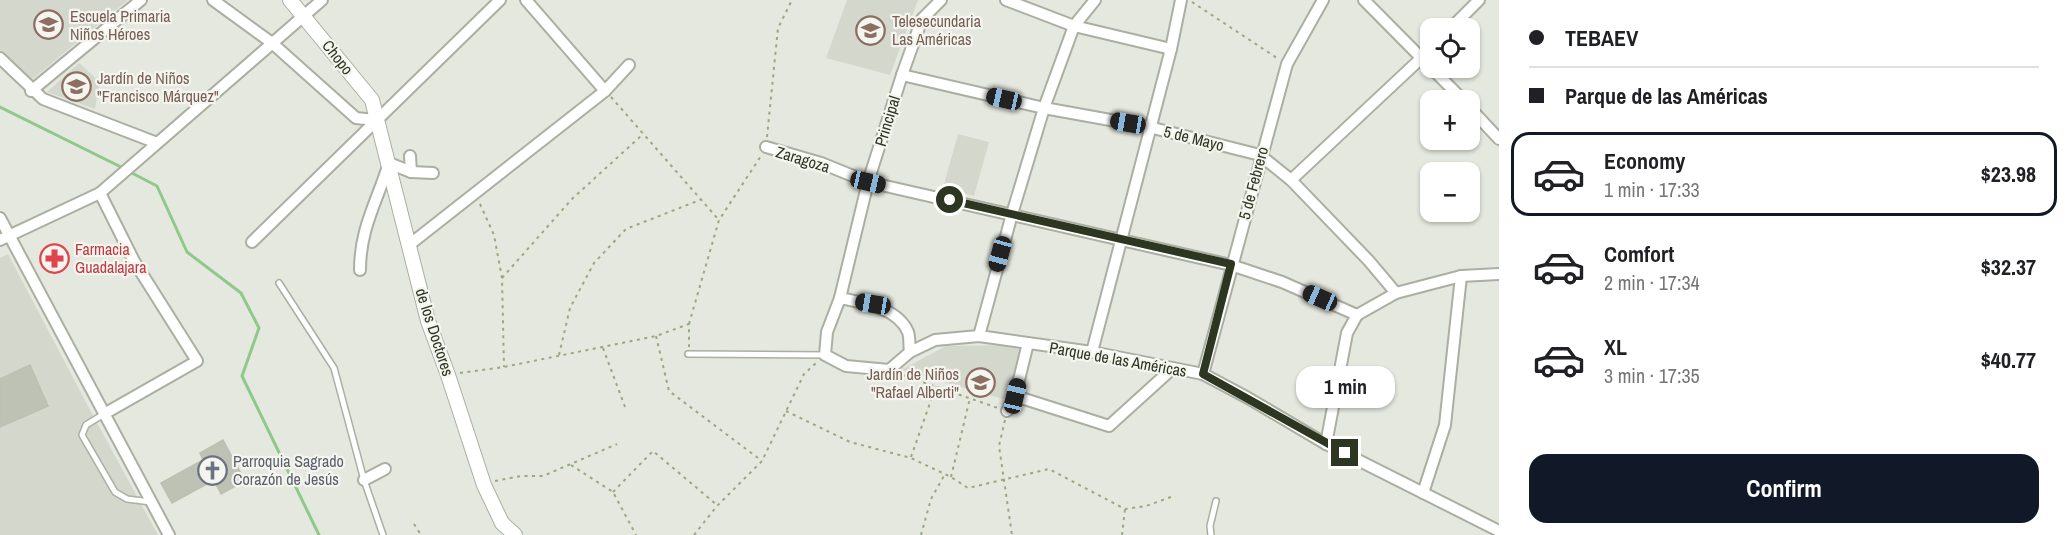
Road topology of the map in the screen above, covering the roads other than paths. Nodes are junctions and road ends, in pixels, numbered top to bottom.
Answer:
1 (141, 0) edge
2 (213, 0) edge
3 (290, 0) edge
4 (322, 0) edge
5 (500, 0) edge
6 (526, 0) edge
7 (941, 0) edge
8 (1006, 0) edge
9 (1095, 0) edge
10 (1181, 0) edge
11 (1323, 0) edge
12 (1364, 0) edge
13 (1479, 0) edge
14 (305, 16) junction
15 (1461, 18) edge
16 (1074, 26) junction
17 (272, 43) junction
18 (1171, 49) junction
19 (1420, 56) edge
20 (0, 58) edge
21 (1420, 60) edge
22 (630, 65) dead end
23 (902, 75) junction
24 (1442, 78) edge
25 (1453, 90) edge
26 (32, 91) junction
27 (605, 91) junction
28 (1044, 108) junction
29 (1480, 119) edge
30 (375, 120) junction
31 (1149, 127) junction
32 (1499, 139) edge
33 (157, 143) junction
34 (766, 147) road end
35 (1260, 155) junction
36 (410, 156) dead end
37 (389, 163) junction
38 (411, 171) junction
39 (433, 173) dead end
40 (1291, 180) junction
41 (868, 182) junction
42 (100, 193) junction
43 (1011, 214) junction
44 (0, 218) edge
45 (5, 238) edge
46 (1123, 238) junction
47 (252, 242) dead end
48 (409, 246) junction
49 (1231, 264) junction
50 (360, 270) dead end
51 (1499, 274) edge
52 (1461, 276) junction
53 (279, 283) dead end
54 (1396, 293) junction
55 (840, 298) junction
56 (1357, 315) junction
57 (979, 336) junction
58 (1028, 343) junction
59 (910, 352) junction
60 (1092, 352) junction
61 (688, 354) road end
62 (825, 355) junction
63 (1173, 368) junction
64 (1203, 374) junction
65 (1015, 396) junction
66 (1007, 411) road end
67 (104, 414) junction
68 (1326, 444) junction
69 (385, 469) dead end
70 (364, 480) junction
71 (1424, 493) junction
72 (1216, 501) dead end
73 (151, 502) junction
74 (1499, 531) edge
75 (169, 535) edge
76 (383, 535) edge
77 (515, 535) edge
78 (1211, 535) edge

1 - 26 street
2 - 17 street
3 - 14 street, Chopo
4 - 14 street
5 - 30 street
6 - 27 street
7 - 23 street, Principal
8 - 16 street
9 - 16 street
10 - 18 street
11 - 35 street, 5 de Febrero
12 - 19 street
13 - 15 street
14 - 17 street
14 - 30 street, Chopo
16 - 18 street
16 - 28 street
17 - 30 street
17 - 33 street
18 - 31 street
20 - 26 street
21 - 40 street
22 - 27 street
23 - 28 street, 5 de Mayo
23 - 41 street, Principal
24 - 25 street
26 - 33 street
27 - 48 street
28 - 31 street, 5 de Mayo
28 - 43 street
29 - 32 street
30 - 37 street, de los Doctores
30 - 47 street
31 - 35 street, 5 de Mayo
31 - 46 street
33 - 42 street
34 - 41 street, Zaragoza
35 - 40 street, 5 de Mayo
35 - 49 street, 5 de Febrero
36 - 38 street
37 - 38 street
37 - 48 street, de los Doctores
37 - 50 street
38 - 39 street
40 - 54 street, 5 de Mayo
41 - 43 street, Zaragoza
41 - 55 street, Principal
42 - 45 street
42 - 67 street
43 - 46 street, Zaragoza
43 - 57 street
44 - 45 street
45 - 67 street
46 - 49 street, Zaragoza
46 - 60 street
48 - 77 street, de los Doctores
49 - 56 street, Zaragoza
49 - 64 street, 5 de Febrero
51 - 52 street
52 - 54 street
52 - 71 street
53 - 70 lane
54 - 56 street
55 - 59 street
55 - 62 street, Principal
56 - 68 street
57 - 58 street, Parque de las Américas
57 - 59 street, Parque de las Américas
58 - 60 street, Parque de las Américas
58 - 65 street
59 - 62 street, Parque de las Américas
60 - 63 street, Parque de las Américas
61 - 62 lane
63 - 64 street, Parque de las Américas
63 - 65 street
64 - 68 street, Parque de las Américas
65 - 66 street
67 - 73 street
67 - 73 lane
68 - 71 street, Parque de las Américas
69 - 70 street
70 - 76 lane
71 - 74 street, Parque de las Américas
72 - 78 lane
73 - 75 street

